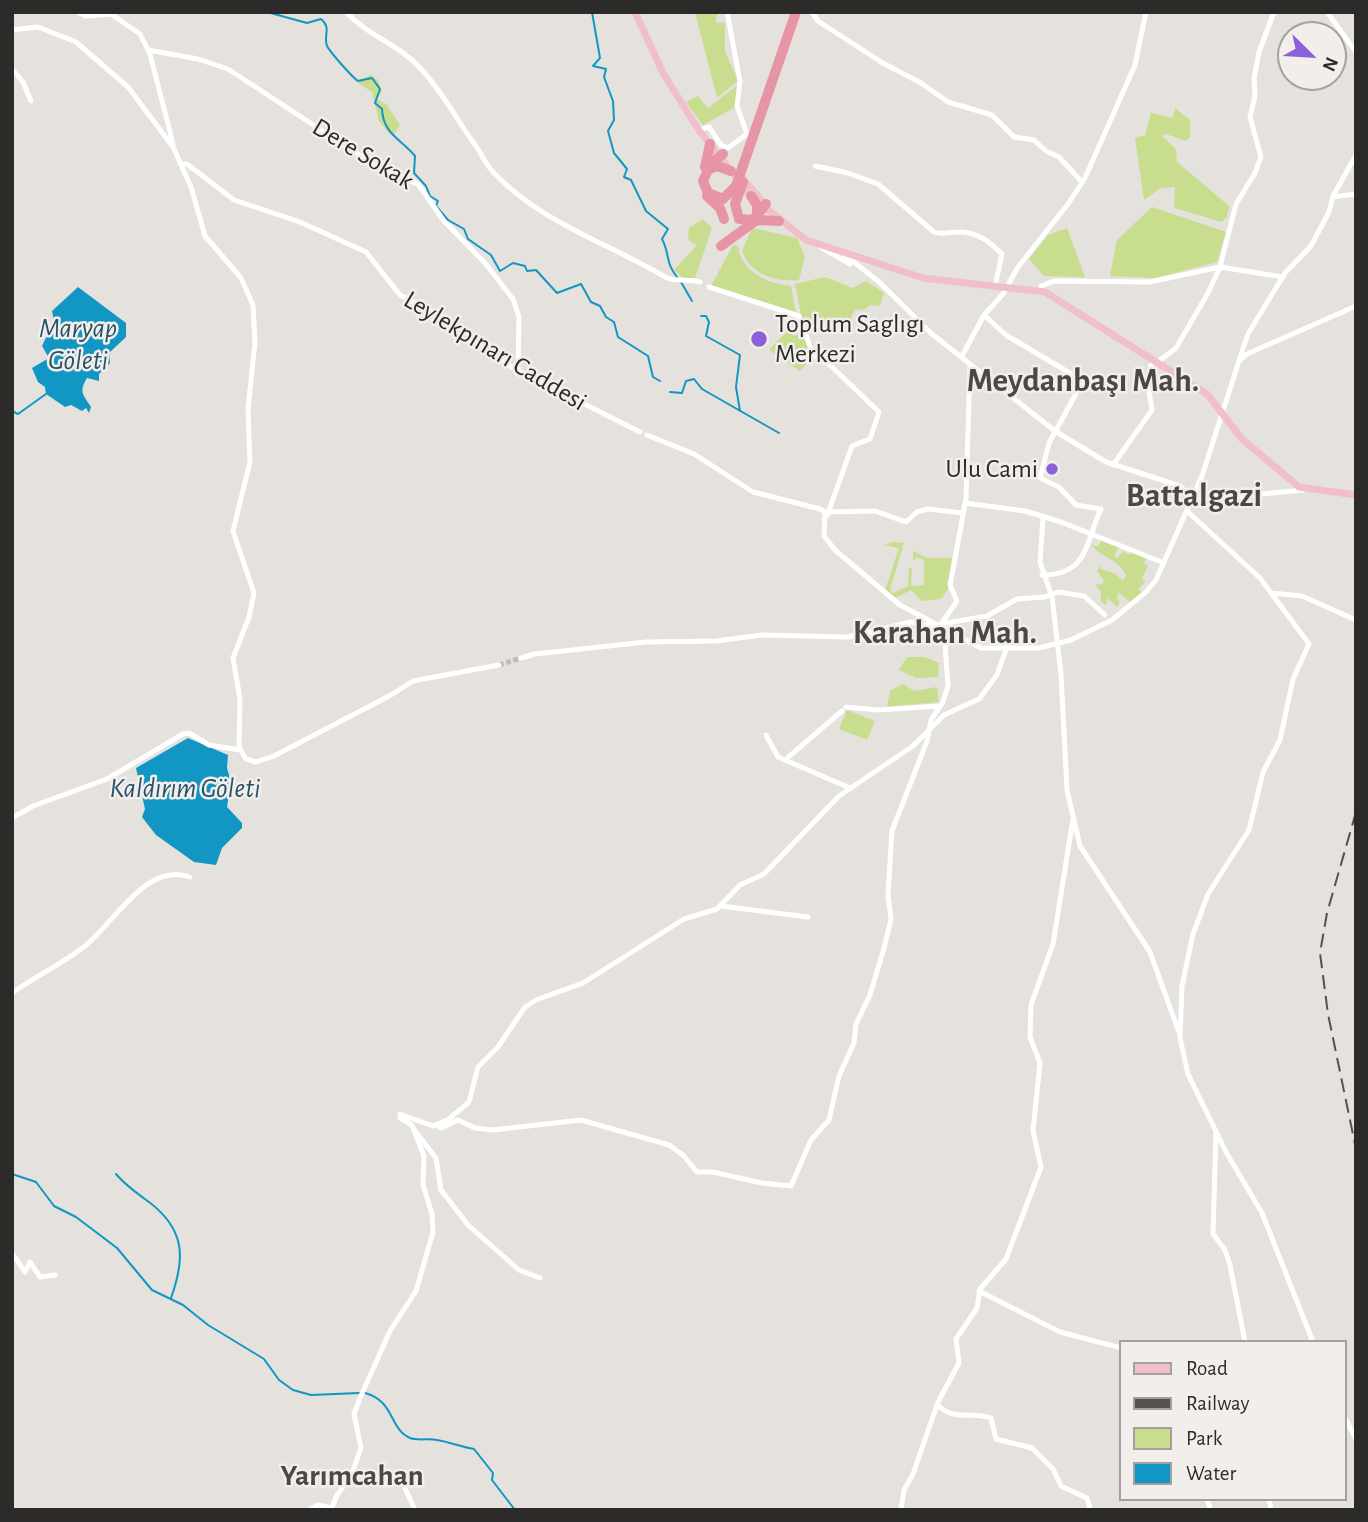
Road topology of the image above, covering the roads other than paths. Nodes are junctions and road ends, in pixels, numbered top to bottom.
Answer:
1 (77, 12) edge
2 (346, 12) edge
3 (637, 12) edge
4 (727, 12) edge
5 (798, 12) edge
6 (812, 12) edge
7 (1146, 12) edge
8 (1274, 12) edge
9 (1327, 12) edge
10 (12, 31) edge
11 (148, 51) junction
12 (1356, 52) edge
13 (12, 69) edge
14 (31, 101) dead end
15 (704, 129) junction
16 (710, 144) junction
17 (173, 148) junction
18 (1356, 155) edge
19 (722, 157) junction
20 (180, 164) junction
21 (815, 166) dead end
22 (708, 167) junction
23 (731, 171) junction
24 (1082, 182) junction
25 (738, 189) junction
26 (1356, 194) edge
27 (751, 196) joint
28 (1333, 197) junction
29 (763, 211) junction
30 (724, 219) dead end
31 (779, 221) joint
32 (816, 245) junction
33 (721, 246) dead end
34 (843, 251) junction
35 (1220, 267) junction
36 (1283, 277) junction
37 (700, 282) dead end
38 (880, 282) junction
39 (996, 282) junction
40 (1007, 286) junction
41 (1041, 286) junction
42 (709, 287) dead end
43 (1356, 306) edge
44 (984, 315) junction
45 (962, 356) junction
46 (1239, 361) junction
47 (1154, 363) junction
48 (970, 364) junction
49 (518, 370) junction
50 (1222, 411) junction
51 (1226, 420) junction
52 (1219, 426) junction
53 (1055, 431) junction
54 (640, 432) dead end
55 (647, 435) dead end
56 (1112, 465) junction
57 (1305, 488) junction
58 (1356, 493) edge
59 (1192, 498) junction
60 (965, 503) junction
61 (1187, 511) junction
62 (825, 513) junction
63 (962, 513) junction
64 (1043, 518) junction
65 (1089, 532) junction
66 (1164, 563) junction
67 (1042, 575) junction
68 (1272, 593) junction
69 (1051, 595) junction
70 (1105, 615) dead end
71 (1356, 621) edge
72 (940, 626) junction
73 (1018, 628) dead end
74 (1055, 645) junction
75 (1007, 646) junction
76 (522, 658) tunnel mouth
77 (499, 665) tunnel mouth
78 (940, 706) junction
79 (926, 733) junction
80 (766, 735) dead end
81 (240, 750) junction
82 (785, 760) junction
83 (850, 788) junction
84 (12, 818) edge
85 (1073, 819) junction
86 (190, 877) dead end
87 (720, 906) junction
88 (808, 917) dead end
89 (12, 993) edge
90 (1180, 1035) junction
91 (438, 1126) junction
92 (413, 1128) junction
93 (1216, 1130) junction
94 (12, 1253) edge
95 (55, 1275) dead end
96 (540, 1278) dead end
97 (979, 1291) junction
98 (1243, 1340) edge
99 (1312, 1340) edge
100 (1120, 1348) edge
101 (937, 1404) junction
102 (1347, 1422) edge
103 (1356, 1439) edge
104 (405, 1488) dead end
105 (331, 1509) edge
106 (309, 1510) edge
107 (415, 1510) edge
108 (901, 1510) edge
109 (1091, 1510) edge

1 - 11 street
2 - 37 street
3 - 15 main road
3 - 16 main road
4 - 15 street
5 - 25 highway
6 - 24 street
7 - 24 street
8 - 35 street
9 - 12 street
10 - 17 street
11 - 17 street
11 - 49 street, Dere Sokak
13 - 14 street
15 - 19 main road
16 - 19 main road
16 - 22 highway
17 - 20 street
18 - 28 street
19 - 22 highway
19 - 23 main road
19 - 29 main road
20 - 49 street, Leylekpınarı Caddesi
20 - 81 street
21 - 39 street
22 - 23 highway
22 - 25 highway
22 - 30 highway
23 - 27 main road
24 - 40 street
25 - 29 highway
26 - 28 street
27 - 29 highway
28 - 36 street
29 - 31 highway
29 - 33 highway
29 - 34 main road
31 - 32 main road
32 - 34 main road
32 - 38 street
34 - 38 street
34 - 39 main road
34 - 40 main road
35 - 36 street
35 - 41 street
35 - 47 street
36 - 46 street
38 - 45 street
39 - 40 main road
40 - 41 main road
40 - 44 street
40 - 47 main road
41 - 47 main road
42 - 62 street
43 - 46 street
44 - 45 street
44 - 53 street
45 - 48 street
46 - 50 street
47 - 50 main road
47 - 56 street
48 - 53 street
48 - 60 street
49 - 54 street, Leylekpınarı Caddesi
50 - 51 main road
50 - 52 street
50 - 57 main road
51 - 52 street
51 - 57 main road
52 - 59 street
53 - 56 street
53 - 65 street
55 - 62 street
56 - 59 street
57 - 58 main road
57 - 59 street
59 - 61 street
60 - 63 street
60 - 64 street
61 - 66 street
61 - 68 street
62 - 63 street
62 - 72 street
63 - 72 street
64 - 65 street
64 - 67 street
65 - 66 street
65 - 67 street
66 - 74 street
67 - 69 street
68 - 71 street
68 - 90 street
69 - 70 street
69 - 72 street
69 - 74 street
72 - 75 street
72 - 76 street
72 - 78 street
73 - 75 street
74 - 75 street
74 - 85 street
75 - 79 street
77 - 81 street
78 - 79 street
78 - 82 street
79 - 83 street
79 - 91 street
80 - 82 street
81 - 84 street
82 - 83 street
83 - 87 street
85 - 90 street
85 - 97 street
86 - 89 street
87 - 88 street
87 - 91 street
90 - 93 street
91 - 92 street
92 - 96 street
92 - 105 street
93 - 98 street
93 - 99 street
94 - 95 street
97 - 100 street
97 - 101 street
101 - 108 street
101 - 109 street
102 - 103 street
104 - 107 street
105 - 106 street

